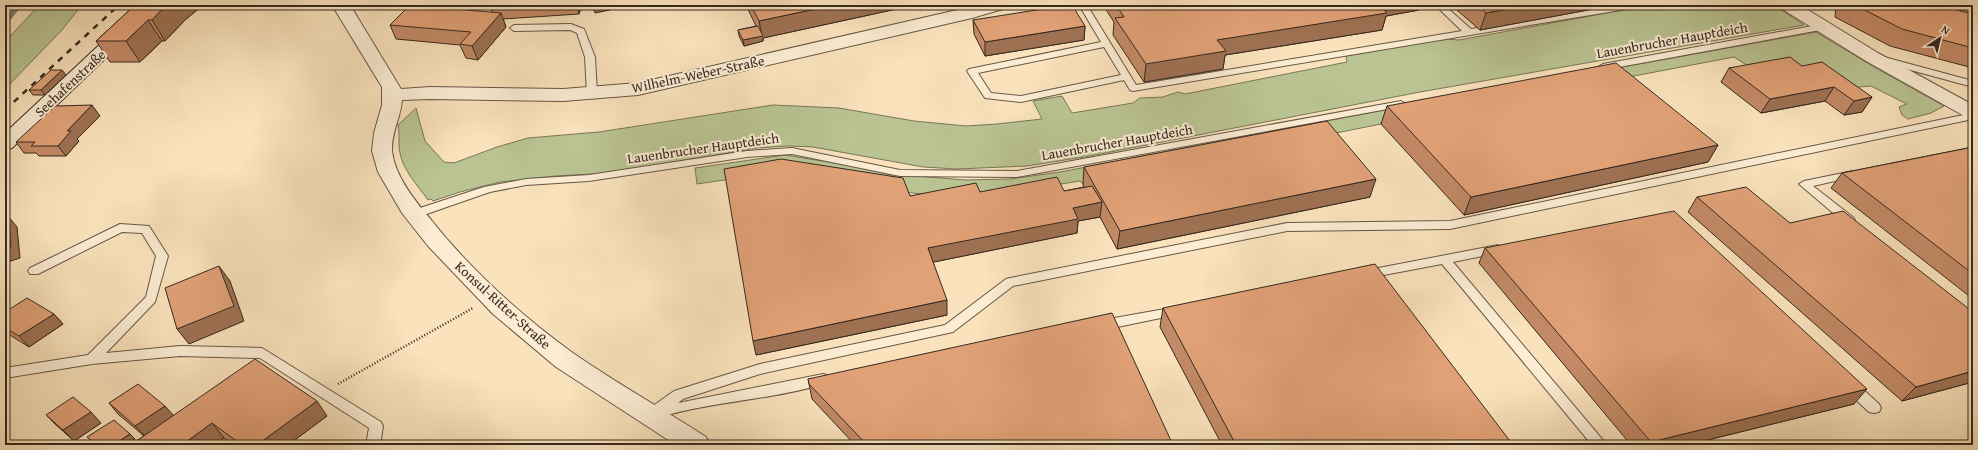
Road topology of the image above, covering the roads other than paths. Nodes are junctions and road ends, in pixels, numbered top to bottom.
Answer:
1 (152, 5) edge
2 (341, 5) edge
3 (997, 5) edge
4 (1083, 5) edge
5 (1439, 5) edge
6 (1633, 5) edge
7 (1788, 5) edge
8 (1823, 27) junction
9 (514, 28) dead end
10 (1469, 32) junction
11 (1107, 44) junction
12 (1872, 57) junction
13 (1594, 69) edge
14 (1127, 77) junction
15 (1973, 84) edge
16 (592, 94) junction
17 (394, 95) junction
18 (1415, 101) edge
19 (1973, 113) edge
20 (1973, 116) edge
21 (5, 144) edge
22 (1866, 172) edge
23 (415, 214) junction
24 (1860, 229) edge
25 (1513, 246) edge
26 (1444, 259) junction
27 (34, 272) dead end
28 (1374, 273) junction
29 (1358, 276) edge
30 (1383, 285) edge
31 (1185, 309) edge
32 (1091, 327) edge
33 (92, 359) junction
34 (5, 373) edge
35 (1839, 376) edge
36 (832, 377) edge
37 (1874, 408) dead end
38 (651, 415) junction
39 (373, 445) edge
40 (697, 445) edge
41 (1600, 445) edge

1 - 21 street, Seehafenstraße
2 - 17 street
3 - 16 street, Wilhelm-Weber-Straße
4 - 11 lane
5 - 10 lane
6 - 10 lane
7 - 8 street
8 - 12 street
8 - 13 lane, Lauenbrucher Hauptdeich
9 - 16 lane
10 - 14 lane
11 - 14 lane
11 - 14 lane
12 - 15 lane
12 - 19 street
16 - 17 street, Wilhelm-Weber-Straße
17 - 23 street, Konsul-Ritter-Straße
18 - 23 lane, Lauenbrucher Hauptdeich
20 - 38 lane
22 - 24 lane
23 - 38 street, Konsul-Ritter-Straße
25 - 26 lane
26 - 28 lane
26 - 41 lane
27 - 33 lane
28 - 29 lane
28 - 30 lane
31 - 32 lane
33 - 34 lane
33 - 39 lane
35 - 37 lane
36 - 38 lane
38 - 40 street, Konsul-Ritter-Straße

